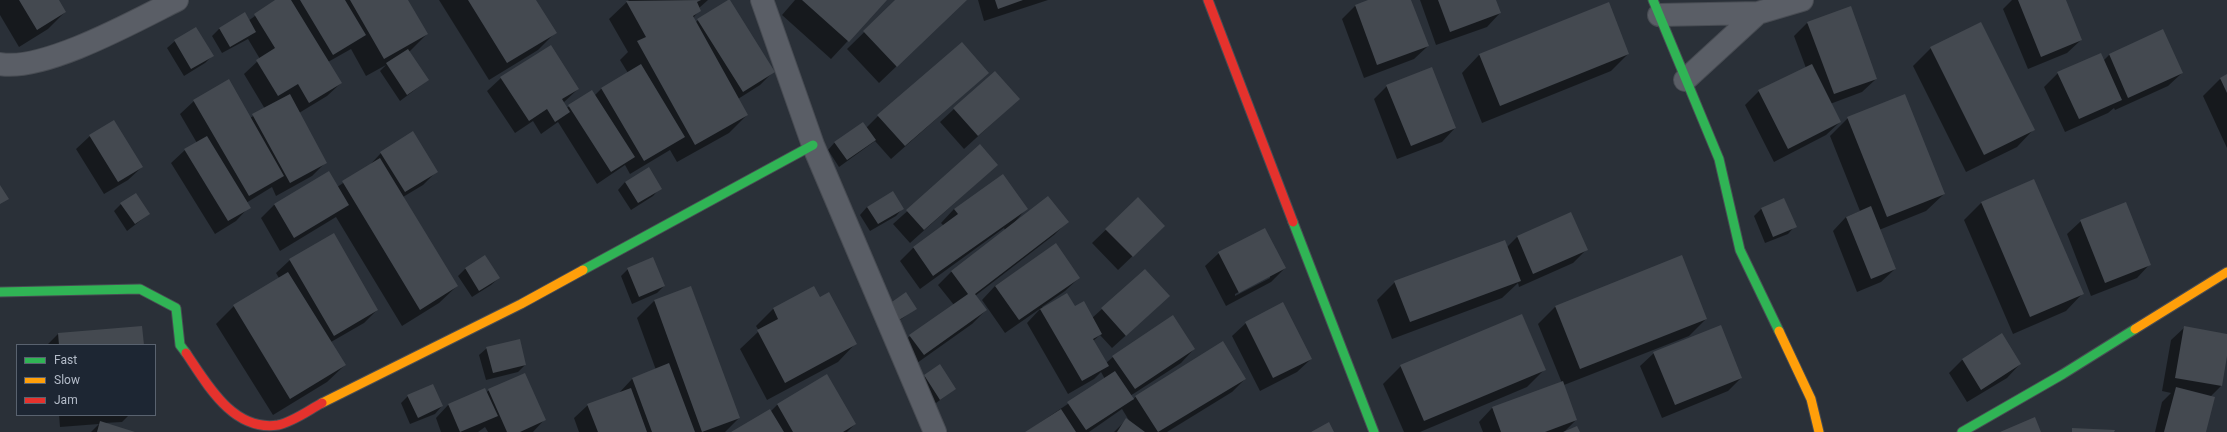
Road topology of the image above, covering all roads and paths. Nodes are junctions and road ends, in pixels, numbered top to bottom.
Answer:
1 (178, 0) edge
2 (762, 0) edge
3 (1208, 0) edge
4 (1802, 0) edge
5 (1656, 8) edge
6 (1758, 13) junction
7 (0, 64) edge
8 (1684, 80) junction
9 (813, 145) junction
10 (2227, 272) edge
11 (0, 292) edge
12 (935, 432) edge
13 (1374, 432) edge
14 (1819, 432) edge
15 (1962, 432) edge

1 - 7 street
2 - 9 street
3 - 13 street
4 - 6 street
5 - 6 street
5 - 8 street
6 - 8 street
8 - 14 street
9 - 11 street
9 - 12 street
10 - 15 street

